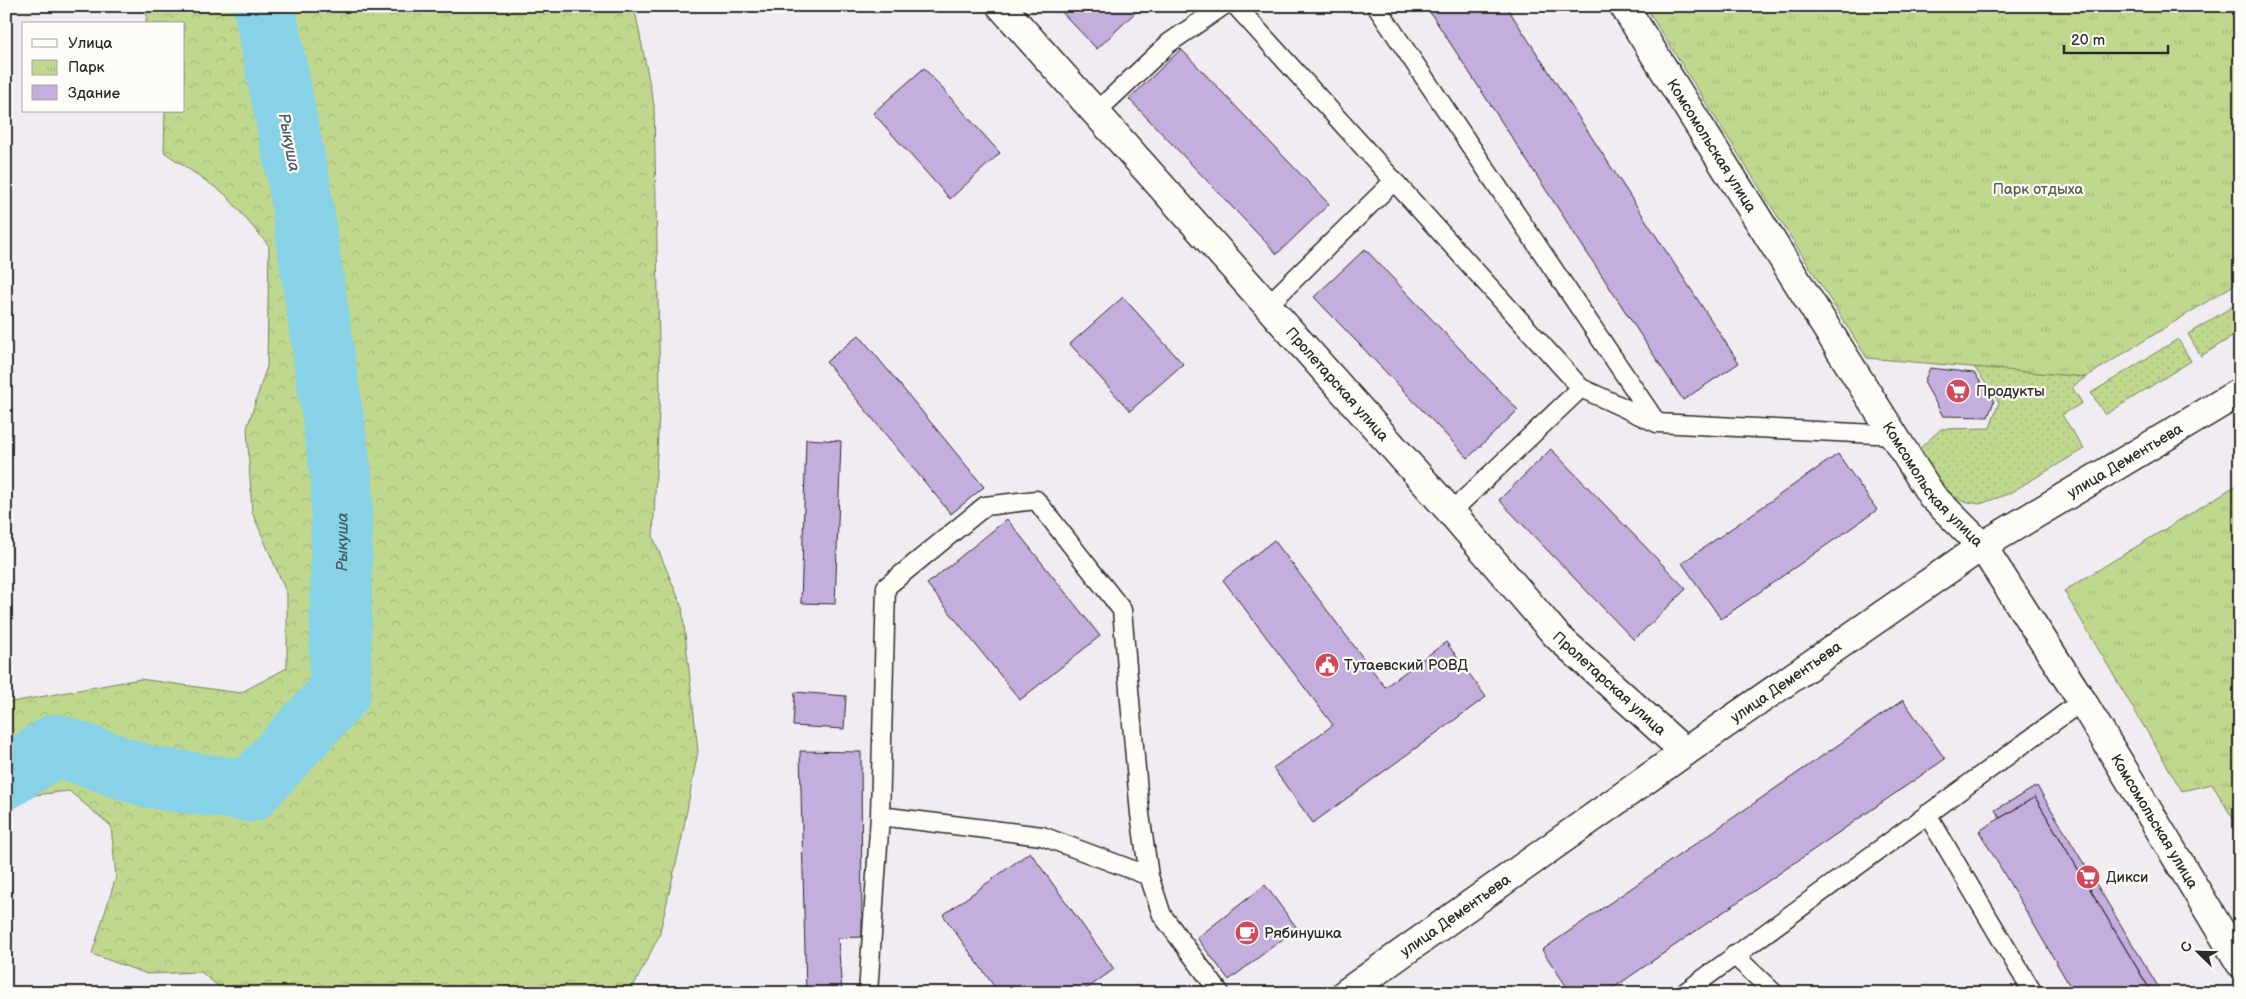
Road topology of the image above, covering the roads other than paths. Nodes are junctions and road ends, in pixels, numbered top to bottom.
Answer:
1 (1000, 6) edge
2 (1223, 6) edge
3 (1236, 6) edge
4 (1376, 6) edge
5 (1624, 6) edge
6 (1094, 114) junction
7 (1393, 182) junction
8 (1267, 306) junction
9 (1581, 388) junction
10 (2240, 392) edge
11 (1657, 423) junction
12 (1895, 435) junction
13 (1451, 512) junction
14 (1982, 546) junction
15 (2082, 701) junction
16 (1685, 752) junction
17 (1927, 814) junction
18 (880, 816) junction
19 (1149, 876) junction
20 (1734, 955) junction
21 (2240, 963) edge
22 (868, 993) edge
23 (1220, 993) edge
24 (1346, 993) edge
25 (1684, 993) edge
26 (1774, 993) edge
27 (2033, 993) edge

1 - 6 street, Пролетарская улица
2 - 6 lane
3 - 7 lane
4 - 11 lane
5 - 12 street, Комсомольская улица
6 - 8 street, Пролетарская улица
7 - 8 lane
7 - 9 lane
8 - 13 street, Пролетарская улица
9 - 11 lane
9 - 13 lane
10 - 14 street, улица Дементьева
11 - 12 lane
12 - 14 street, Комсомольская улица
13 - 16 street, Пролетарская улица
14 - 15 street, Комсомольская улица
14 - 16 street, улица Дементьева
15 - 17 lane
15 - 21 street, Комсомольская улица
16 - 24 street, улица Дементьева
17 - 20 lane
17 - 27 lane
18 - 19 lane
18 - 19 lane
18 - 22 lane
19 - 23 lane
20 - 25 lane
20 - 26 lane

